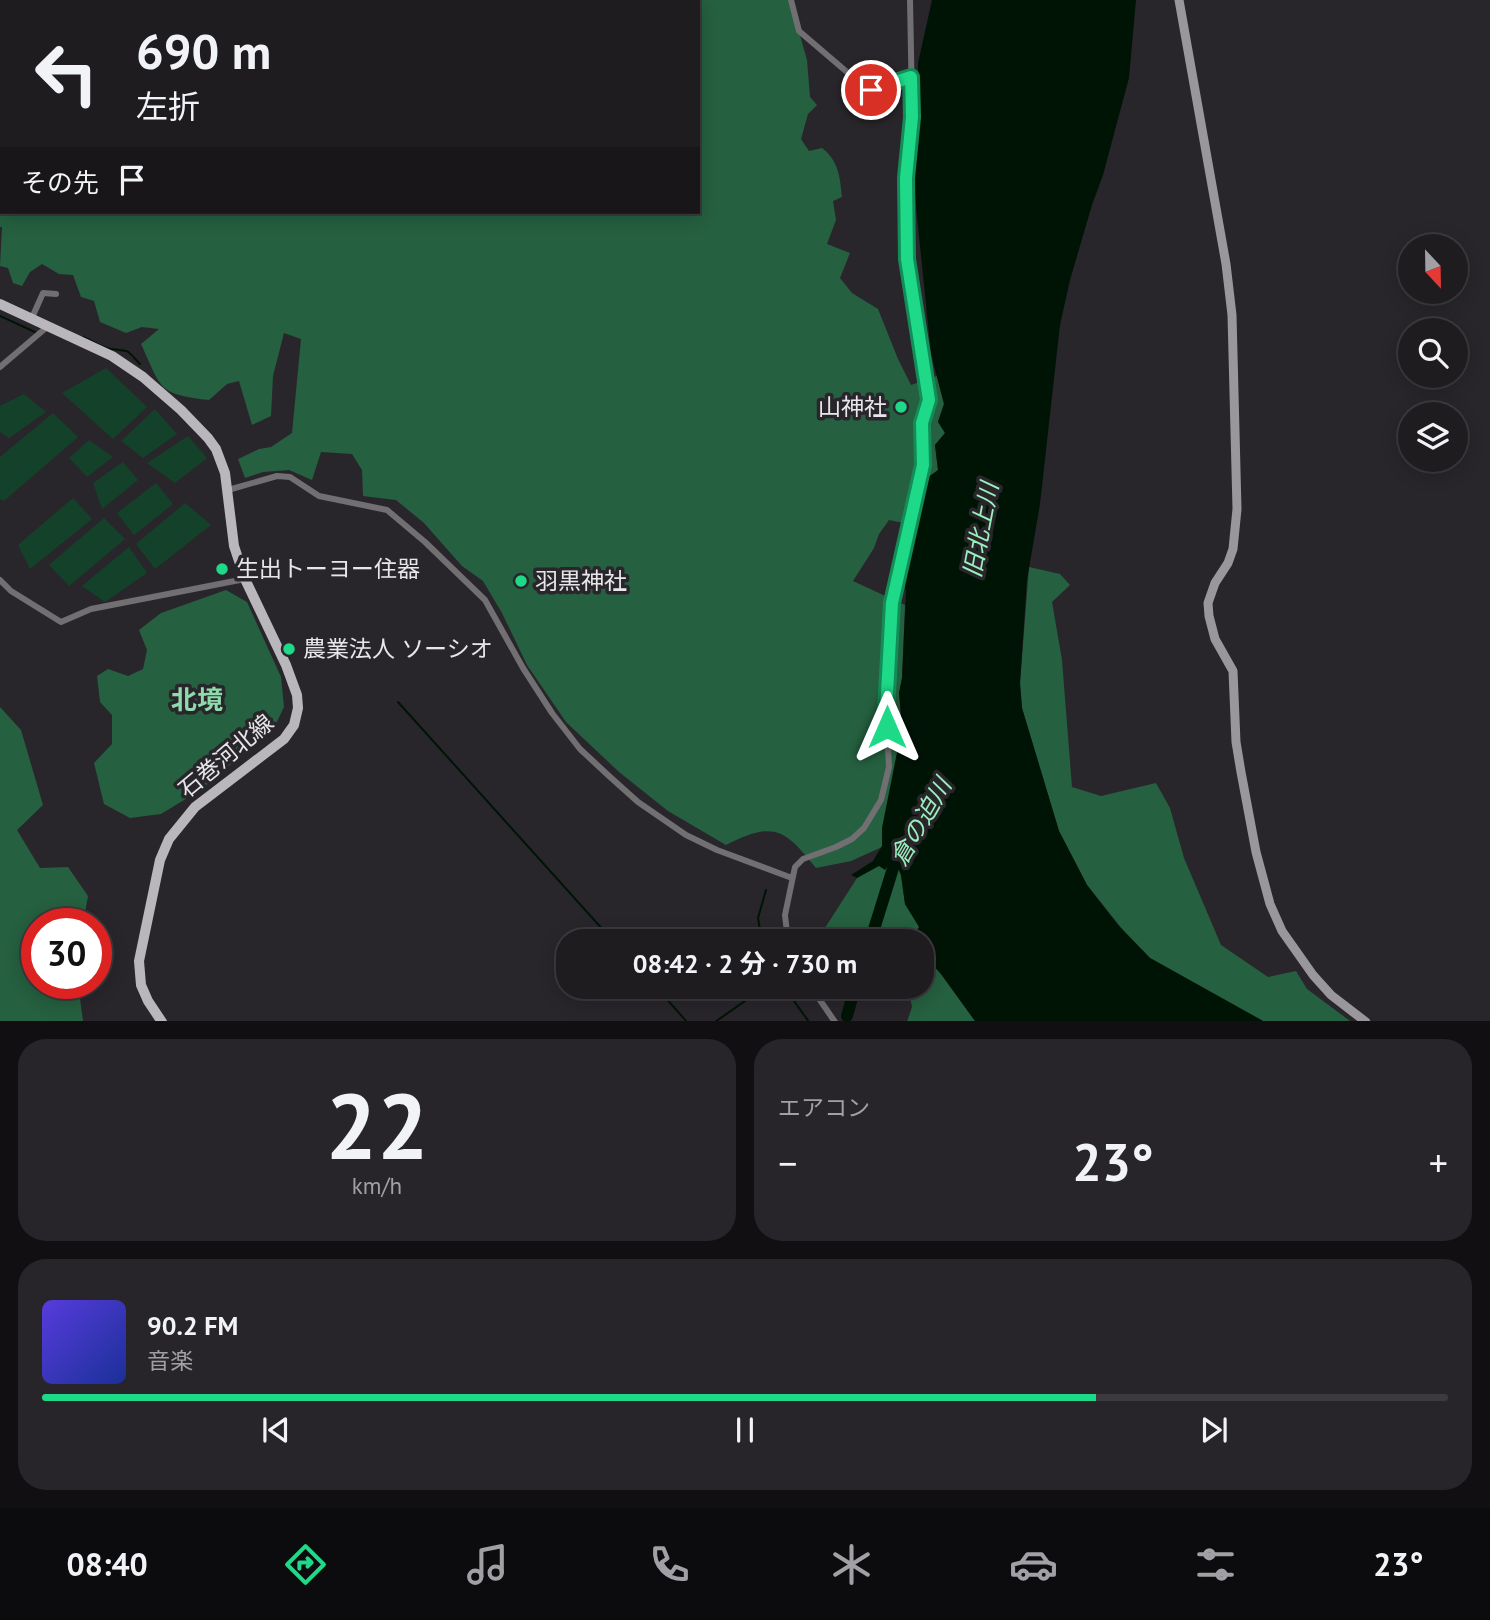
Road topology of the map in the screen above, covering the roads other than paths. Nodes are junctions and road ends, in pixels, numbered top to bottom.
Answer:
1 (792, 0) edge
2 (911, 0) edge
3 (1179, 0) edge
4 (911, 77) junction
5 (56, 293) dead end
6 (0, 304) edge
7 (31, 320) junction
8 (47, 327) junction
9 (0, 367) edge
10 (228, 490) junction
11 (245, 579) junction
12 (0, 580) edge
13 (792, 878) junction
14 (787, 929) edge
15 (819, 999) edge
16 (162, 1021) edge
17 (835, 1021) edge
18 (1366, 1021) edge

1 - 4 street
2 - 4 street
3 - 18 street
4 - 13 street
5 - 7 street
6 - 7 main road, 石巻河北線
7 - 8 main road, 石巻河北線
8 - 9 street
8 - 10 main road, 石巻河北線
10 - 11 main road, 石巻河北線
10 - 13 street
11 - 12 street
11 - 16 main road, 石巻河北線
13 - 14 street
15 - 17 street

